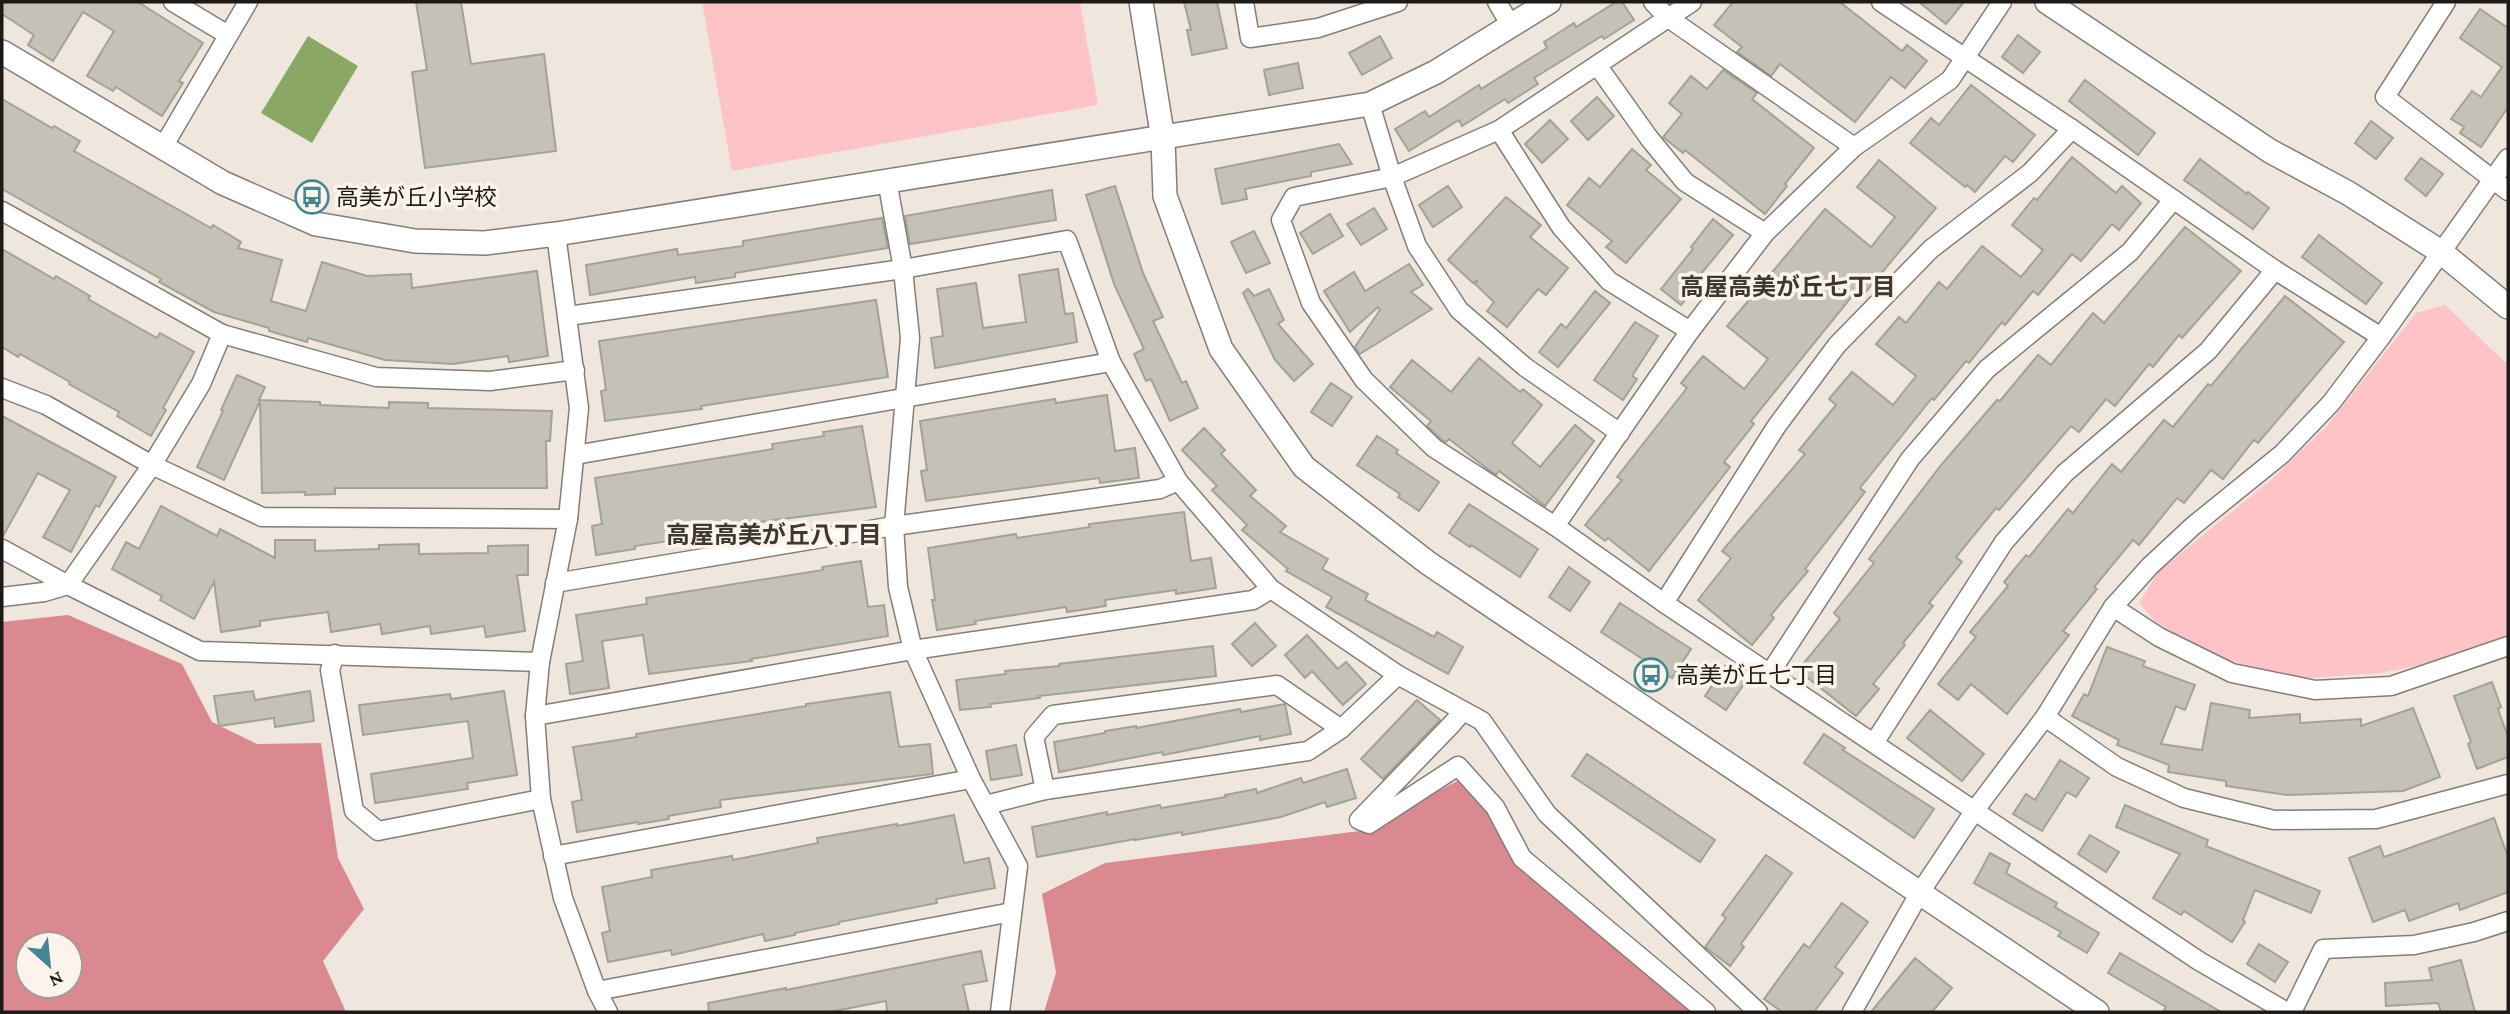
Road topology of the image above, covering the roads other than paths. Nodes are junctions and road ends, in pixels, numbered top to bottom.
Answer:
1 (173, 2) edge
2 (248, 2) edge
3 (1141, 2) edge
4 (1244, 2) edge
5 (1398, 2) edge
6 (1497, 2) edge
7 (1549, 2) edge
8 (1653, 2) edge
9 (1692, 2) edge
10 (1881, 2) edge
11 (2003, 2) edge
12 (2047, 2) edge
13 (2446, 2) edge
14 (1668, 17) junction
15 (1511, 26) junction
16 (228, 35) junction
17 (2, 52) edge
18 (1964, 58) junction
19 (1597, 65) junction
20 (1370, 104) junction
21 (2072, 129) junction
22 (1499, 131) junction
23 (1163, 139) junction
24 (163, 147) junction
25 (1854, 147) junction
26 (2508, 158) edge
27 (1392, 177) junction
28 (887, 180) junction
29 (2501, 185) edge
30 (2173, 200) junction
31 (2, 211) edge
32 (1765, 233) junction
33 (556, 234) junction
34 (2441, 253) junction
35 (903, 268) junction
36 (2275, 270) junction
37 (2508, 307) edge
38 (568, 316) junction
39 (1690, 331) junction
40 (222, 334) junction
41 (2381, 337) junction
42 (1111, 362) junction
43 (575, 370) junction
44 (2, 388) edge
45 (906, 396) junction
46 (1620, 433) junction
47 (575, 455) junction
48 (152, 465) junction
49 (1178, 481) junction
50 (568, 519) junction
51 (894, 526) junction
52 (1555, 526) junction
53 (2, 549) edge
54 (555, 583) junction
55 (68, 585) junction
56 (1271, 589) junction
57 (2, 597) edge
58 (1664, 603) junction
59 (2113, 607) junction
60 (2508, 646) edge
61 (913, 650) junction
62 (335, 654) junction
63 (540, 662) junction
64 (1770, 673) junction
65 (1398, 675) junction
66 (1463, 710) junction
67 (535, 716) junction
68 (2045, 717) junction
69 (1341, 729) junction
70 (1874, 743) junction
71 (971, 779) junction
72 (2508, 784) edge
73 (1045, 790) junction
74 (541, 799) junction
75 (986, 805) junction
76 (1975, 810) junction
77 (553, 856) junction
78 (1919, 894) junction
79 (1012, 912) junction
80 (2508, 921) edge
81 (597, 991) junction
82 (608, 1012) edge
83 (1000, 1012) edge
84 (1706, 1012) edge
85 (1758, 1012) edge
86 (1852, 1012) edge
87 (2097, 1012) edge
88 (2289, 1012) edge

1 - 16 street
2 - 16 street
3 - 23 street
4 - 5 street
6 - 15 street
7 - 15 street
8 - 14 street
9 - 14 street
10 - 18 street
11 - 18 street
12 - 34 street
13 - 29 street
14 - 19 street
14 - 25 street
15 - 20 street
16 - 24 street
17 - 24 street
18 - 21 street
18 - 25 street
19 - 22 street
19 - 32 street
20 - 23 street
20 - 27 street
21 - 30 street
21 - 58 street
22 - 27 street
22 - 39 street
23 - 28 street
23 - 78 street
24 - 33 street
25 - 32 street
26 - 29 street
27 - 46 street
27 - 52 street
28 - 33 street
28 - 35 street
29 - 34 street
30 - 36 street
30 - 64 street
31 - 40 street
32 - 39 street
33 - 38 street
34 - 37 street
34 - 41 street
35 - 38 street
35 - 42 street
35 - 45 street
36 - 41 street
36 - 70 street
38 - 43 street
39 - 46 street
40 - 43 street
40 - 48 street
41 - 59 street
42 - 45 street
42 - 49 street
43 - 47 street
44 - 48 street
45 - 47 street
45 - 51 street
46 - 52 street
47 - 50 street
48 - 50 street
48 - 55 street
49 - 51 street
49 - 56 street
50 - 54 street
51 - 54 street
51 - 61 street
52 - 58 street
53 - 55 street
54 - 63 street
55 - 57 street
55 - 62 street
56 - 61 street
56 - 65 street
58 - 64 street
59 - 60 street
59 - 68 street
61 - 67 street
61 - 71 street
62 - 63 street
62 - 74 street
63 - 67 street
64 - 70 street
65 - 66 street
65 - 69 street
66 - 84 street
66 - 85 street
67 - 74 street
68 - 72 street
68 - 76 street
69 - 73 street
69 - 73 street
70 - 76 street
71 - 75 street
71 - 77 street
73 - 75 street
74 - 77 street
75 - 79 street
76 - 78 street
76 - 88 street
77 - 81 street
78 - 86 street
78 - 87 street
79 - 81 street
79 - 83 street
80 - 88 street
81 - 82 street

